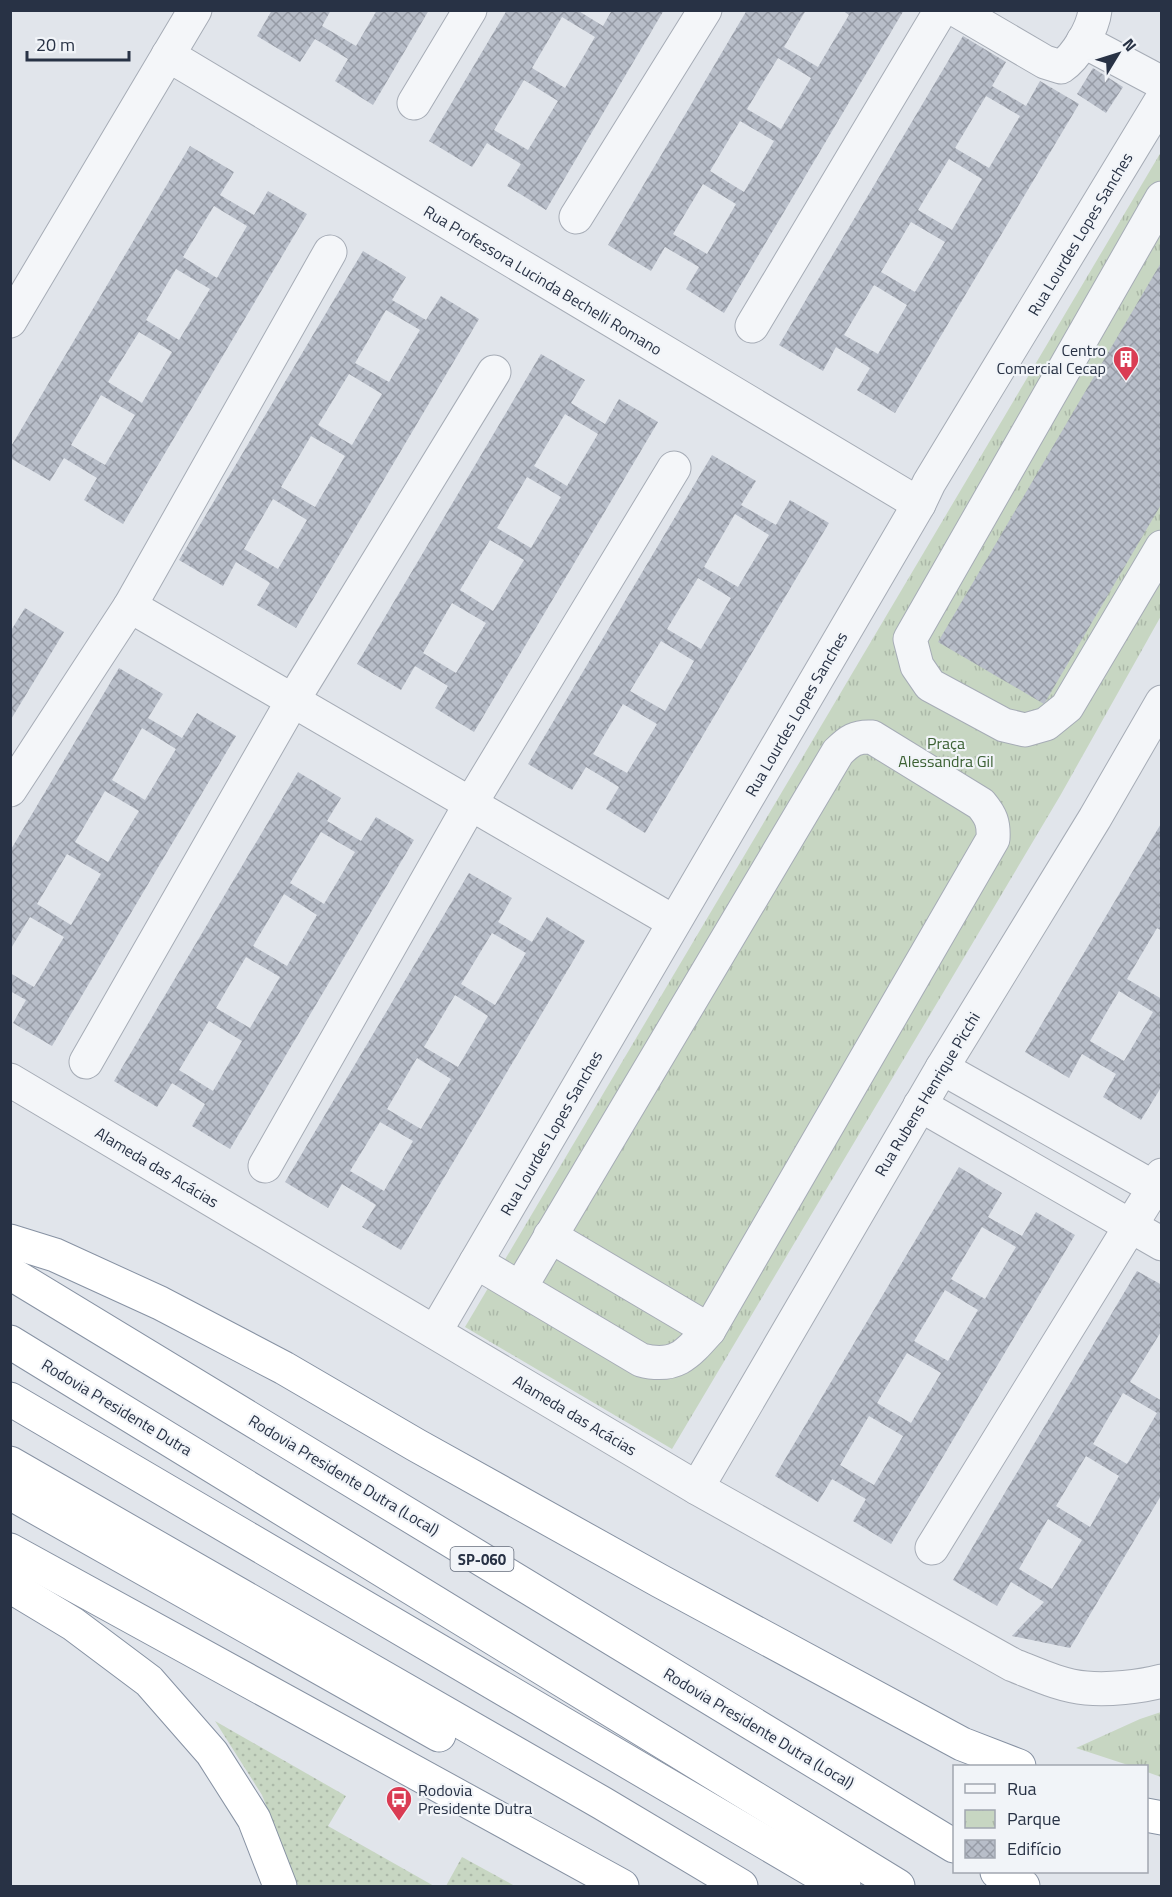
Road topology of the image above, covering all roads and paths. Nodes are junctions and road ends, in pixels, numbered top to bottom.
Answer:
1 (195, 10) edge
2 (470, 10) edge
3 (705, 10) edge
4 (941, 10) edge
5 (956, 10) edge
6 (1095, 10) edge
7 (1083, 41) junction
8 (168, 55) junction
9 (1161, 83) edge
10 (1161, 99) edge
11 (414, 104) dead end
12 (1161, 198) edge
13 (576, 217) dead end
14 (330, 252) dead end
15 (10, 321) edge
16 (752, 326) dead end
17 (494, 372) dead end
18 (674, 468) dead end
19 (919, 504) junction
20 (1161, 547) edge
21 (130, 606) junction
22 (293, 700) junction
23 (1161, 702) edge
24 (10, 790) edge
25 (471, 803) junction
26 (674, 922) junction
27 (86, 1062) dead end
28 (942, 1068) junction
29 (10, 1080) edge
30 (920, 1105) junction
31 (266, 1166) dead end
32 (1159, 1185) edge
33 (1131, 1227) junction
34 (550, 1236) junction
35 (10, 1241) edge
36 (1161, 1244) edge
37 (476, 1262) junction
38 (10, 1273) edge
39 (520, 1288) junction
40 (709, 1330) junction
41 (435, 1332) junction
42 (10, 1342) edge
43 (10, 1399) edge
44 (10, 1463) edge
45 (697, 1488) junction
46 (10, 1493) edge
47 (932, 1548) dead end
48 (10, 1550) edge
49 (10, 1586) edge
50 (1161, 1682) edge
51 (1014, 1765) edge
52 (602, 1803) junction
53 (953, 1845) edge
54 (1000, 1873) edge
55 (280, 1887) edge
56 (622, 1887) edge
57 (741, 1887) edge
58 (844, 1887) edge
59 (898, 1887) edge
60 (1023, 1887) edge

1 - 8 street
2 - 11 street
3 - 13 street
4 - 16 street
5 - 7 street
6 - 7 street
7 - 9 street
8 - 15 street
8 - 19 street, Rua Professora Lucinda Bechelli Romano
10 - 19 street, Rua Lourdes Lopes Sanches
12 - 20 street
14 - 21 street
17 - 22 street
18 - 25 street
19 - 26 street, Rua Lourdes Lopes Sanches
21 - 22 street
21 - 24 street
22 - 25 street
22 - 27 street
23 - 28 street, Rua Rubens Henrique Picchi
25 - 26 street
25 - 31 street
26 - 37 street, Rua Lourdes Lopes Sanches
28 - 30 street, Rua Rubens Henrique Picchi
28 - 32 street
29 - 41 street, Alameda das Acácias
30 - 33 street
30 - 45 street, Rua Rubens Henrique Picchi
32 - 33 street
33 - 36 street
33 - 47 street
34 - 39 street
34 - 40 street
34 - 40 street
35 - 51 highway
37 - 39 street
37 - 41 street, Rua Lourdes Lopes Sanches
38 - 53 highway, Rodovia Presidente Dutra (Local) / SP-060
39 - 40 street
41 - 45 street, Alameda das Acácias
42 - 59 highway, Rodovia Presidente Dutra
43 - 58 highway
44 - 52 highway
45 - 50 street, Alameda das Acácias
46 - 52 highway
48 - 56 highway
49 - 55 highway
52 - 57 highway
54 - 60 highway

